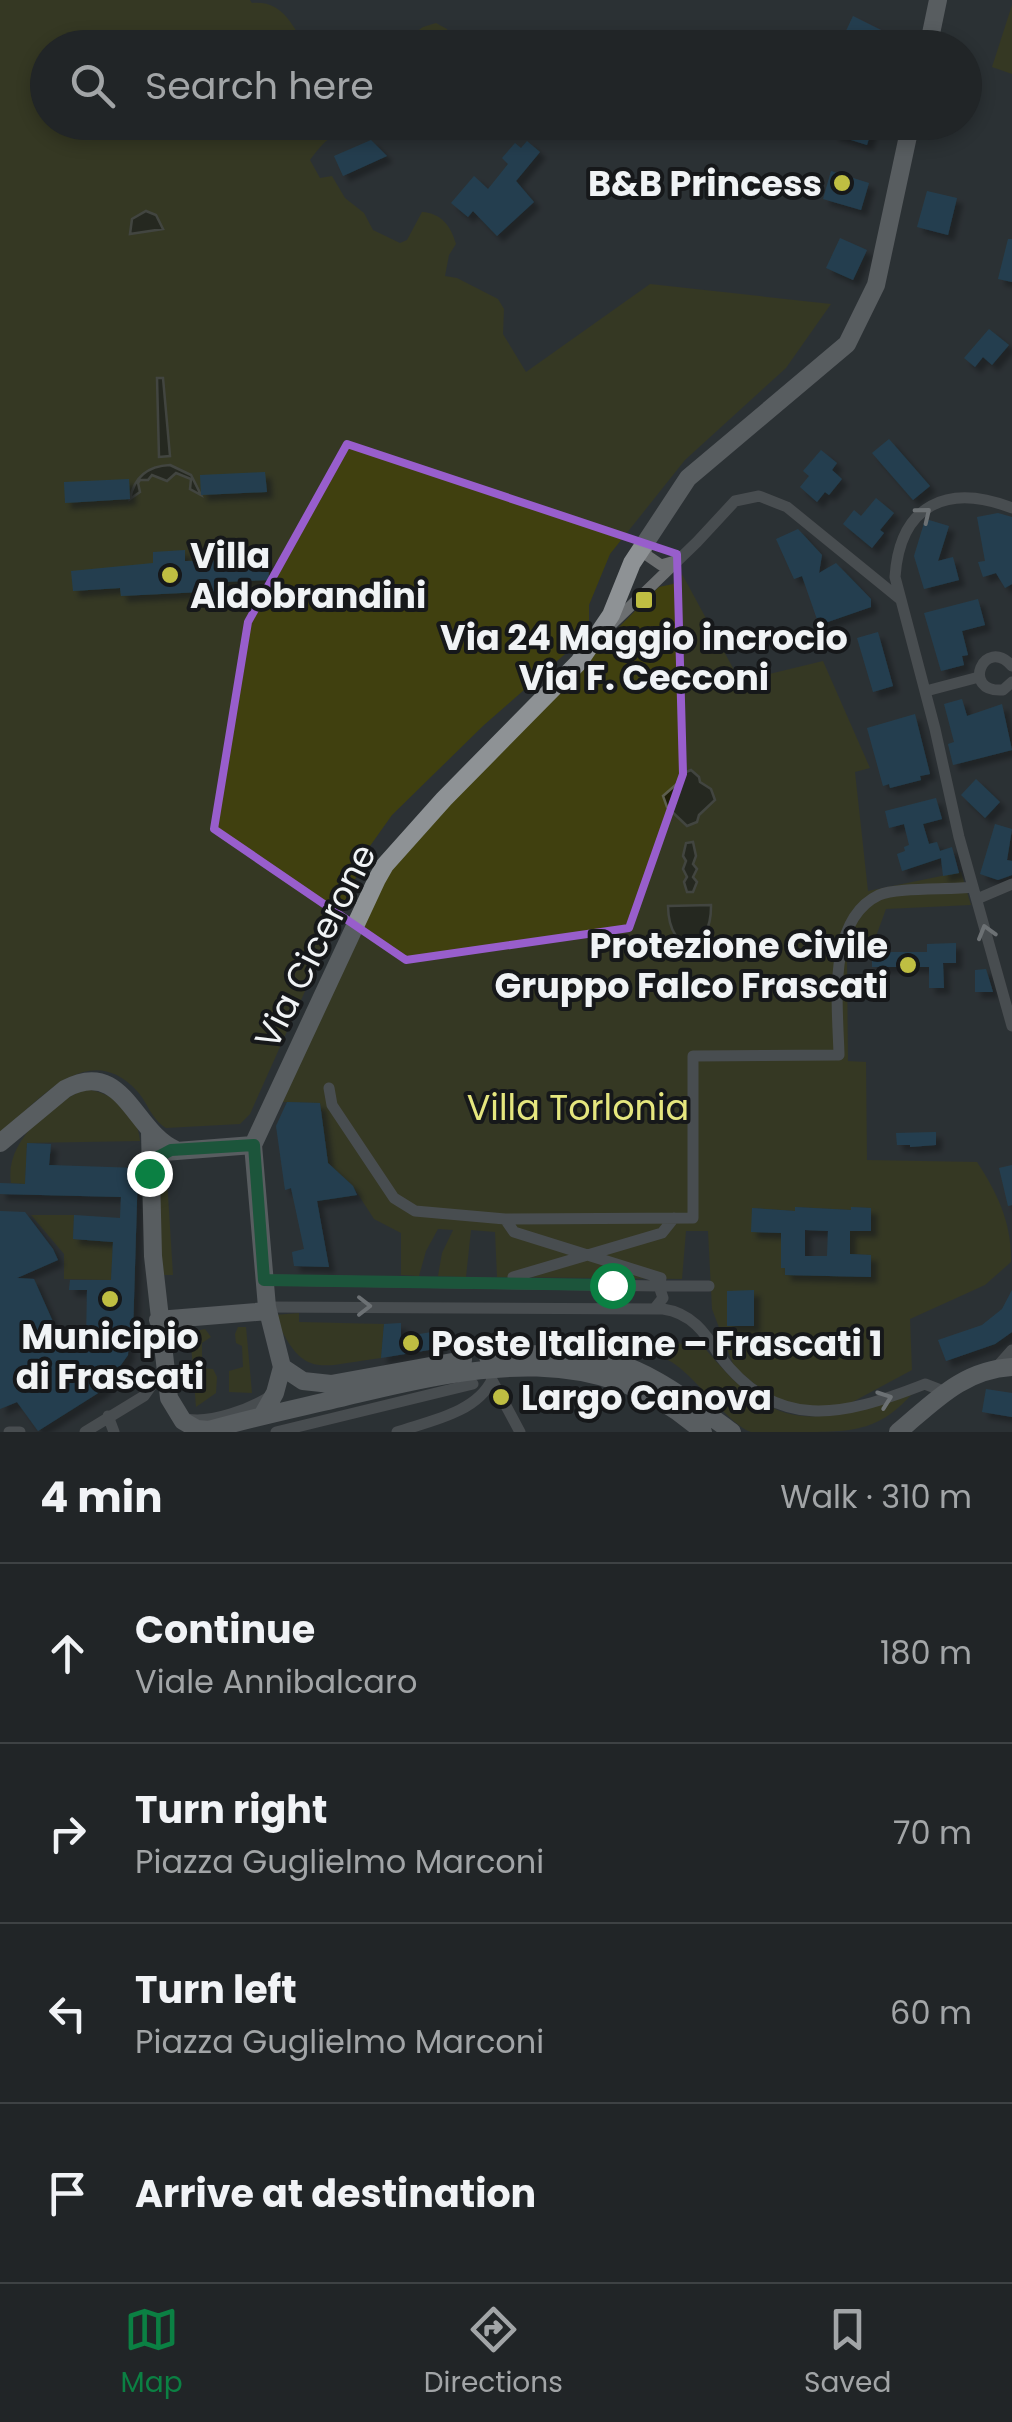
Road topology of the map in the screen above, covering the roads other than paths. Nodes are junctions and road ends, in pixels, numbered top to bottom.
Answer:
1 (938, 0) edge
2 (932, 30) edge
3 (907, 140) edge
4 (1012, 508) edge
5 (652, 533) junction
6 (680, 560) junction
7 (900, 599) junction
8 (592, 643) junction
9 (1012, 666) edge
10 (980, 678) junction
11 (1012, 682) edge
12 (926, 691) junction
13 (1012, 884) edge
14 (975, 893) junction
15 (1012, 1026) edge
16 (329, 1088) dead end
17 (150, 1132) junction
18 (0, 1143) edge
19 (254, 1145) junction
20 (176, 1150) junction
21 (149, 1173) junction
22 (674, 1218) junction
23 (506, 1219) junction
24 (586, 1256) junction
25 (514, 1277) dead end
26 (264, 1280) junction
27 (660, 1282) junction
28 (709, 1286) dead end
29 (656, 1308) junction
30 (267, 1309) junction
31 (158, 1320) junction
32 (1012, 1350) edge
33 (282, 1367) junction
34 (1004, 1367) edge
35 (164, 1368) junction
36 (489, 1368) junction
37 (473, 1384) dead end
38 (943, 1392) junction
39 (274, 1393) junction
40 (177, 1415) junction
41 (108, 1416) junction
42 (262, 1416) junction
43 (205, 1431) edge
44 (9, 1432) edge
45 (20, 1432) edge
46 (85, 1432) edge
47 (114, 1432) edge
48 (276, 1432) edge
49 (397, 1432) edge
50 (520, 1432) edge
51 (703, 1432) edge
52 (732, 1432) edge
53 (898, 1432) edge

1 - 2 main road
3 - 5 main road, Via Cicerone
7 -> 4 street
5 - 6 street
5 - 8 main road, Via Cicerone
6 - 7 street
6 - 8 street
7 - 12 street
8 - 19 main road, Via Cicerone
9 - 10 street
10 - 11 street
10 - 12 street
12 - 14 street
13 - 14 street
15 -> 14 street
14 - 22 street
16 - 23 street
17 - 18 main road
17 - 20 main road
17 - 21 main road
19 - 20 main road
19 - 26 main road
20 - 21 main road
21 - 31 main road
22 - 23 street
22 - 24 street
23 - 24 street
24 - 25 street
24 - 27 street
26 - 27 street
26 - 30 main road
27 - 28 street
27 - 29 street
30 -> 29 street
29 -> 38 street
30 - 31 main road
30 - 33 main road
31 - 35 main road
32 - 34 street
33 - 36 main road
33 - 39 main road
34 - 38 main road
35 - 40 main road
35 - 41 street
36 - 42 main road
36 - 49 street
36 - 50 street
36 - 51 main road
36 - 52 main road
37 - 48 street
38 - 53 main road
39 - 40 street
39 - 42 main road
40 - 43 main road
41 - 46 street
41 - 47 street
42 - 43 main road
44 - 45 street

